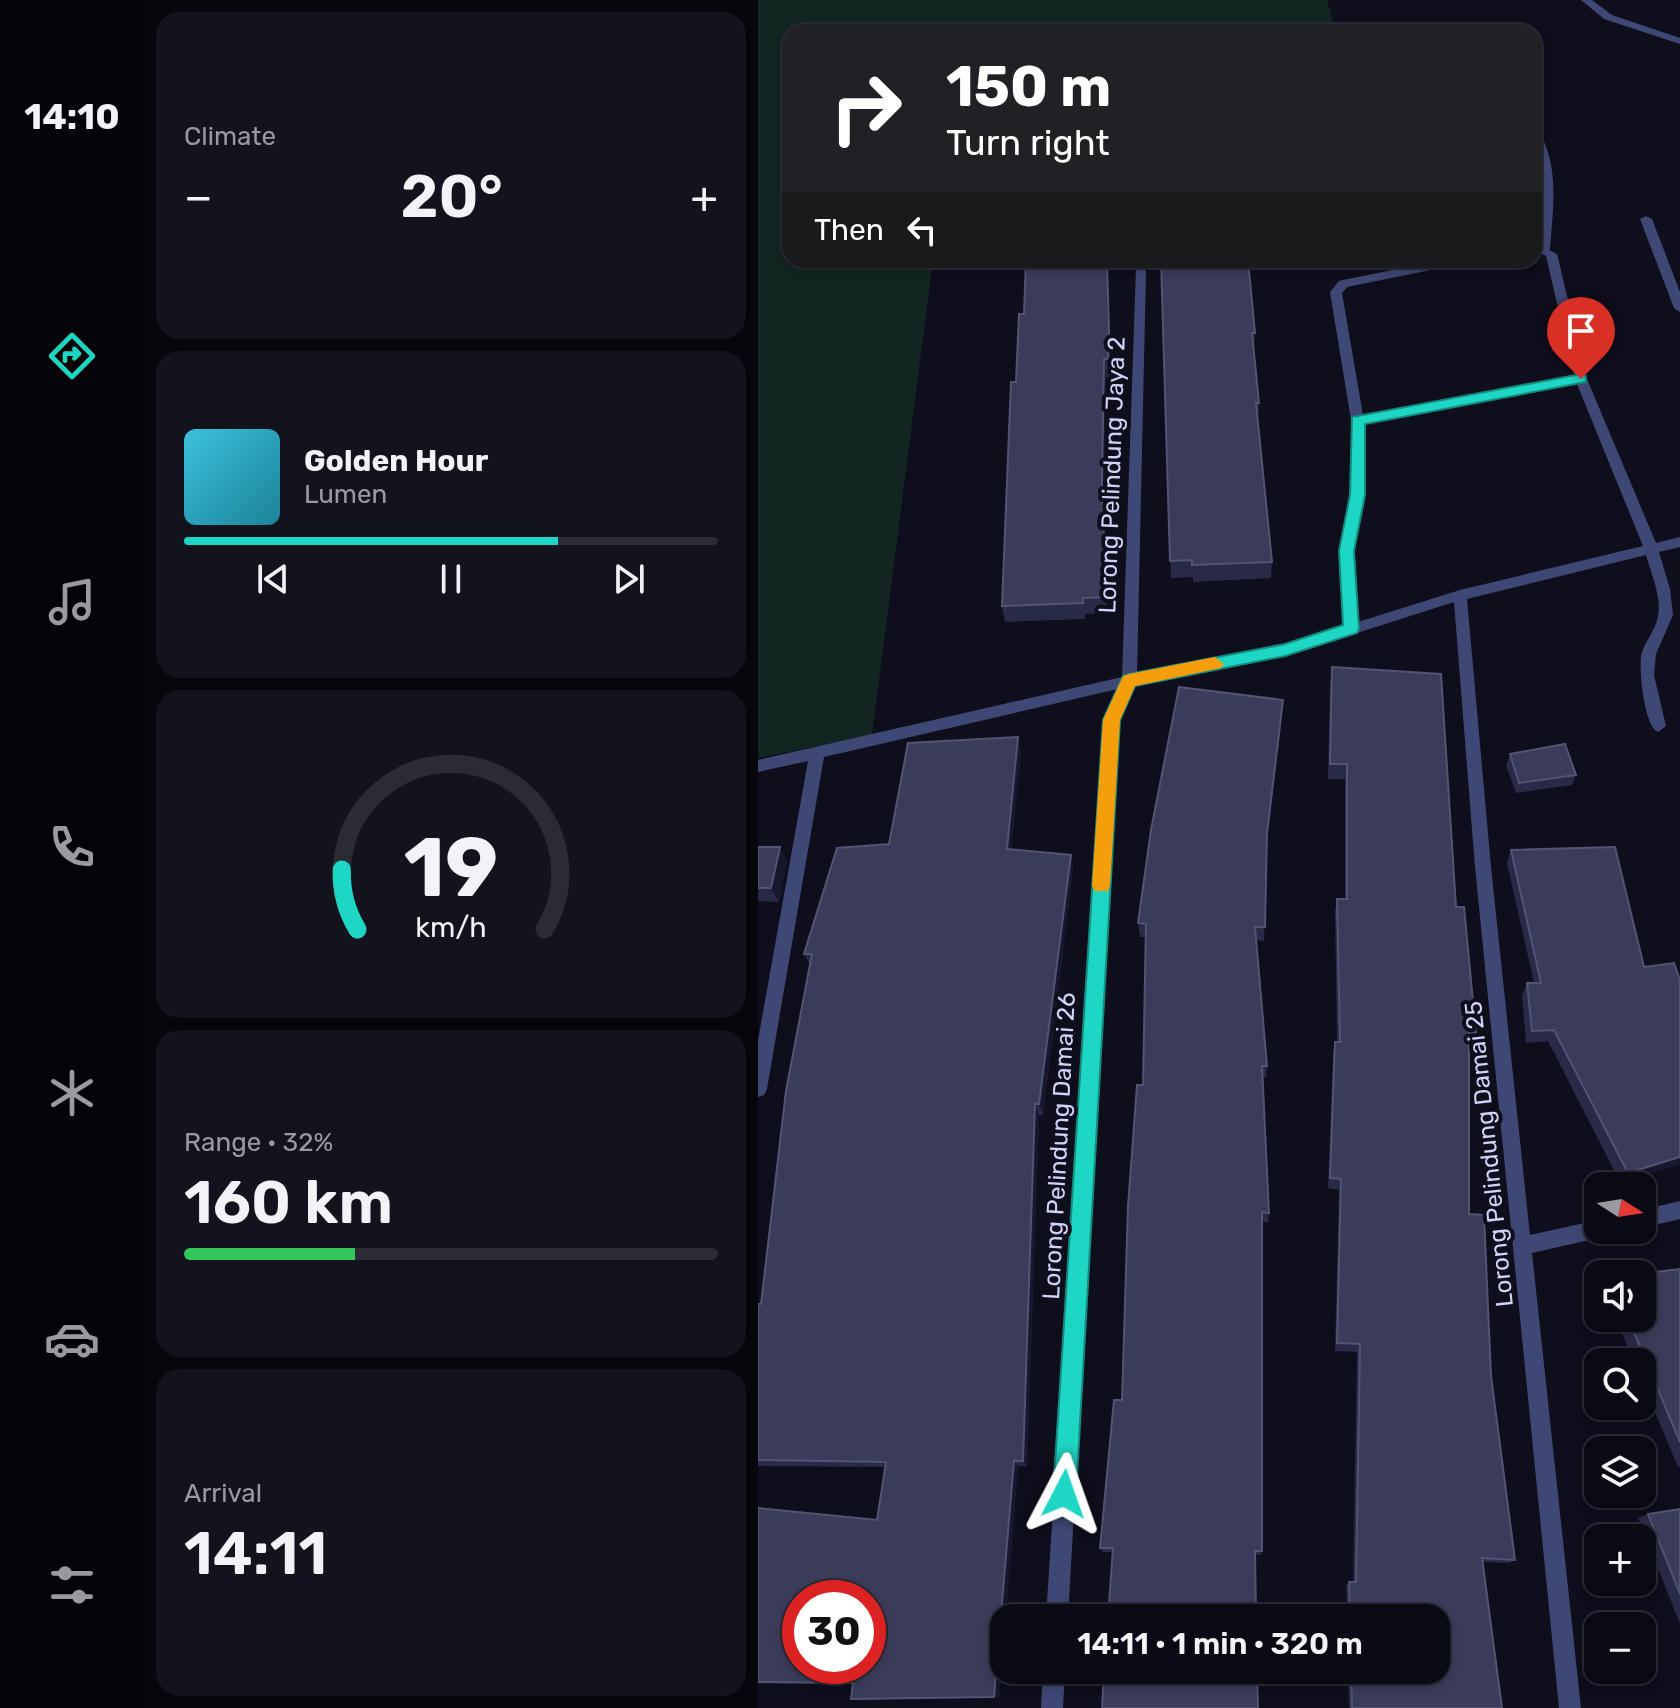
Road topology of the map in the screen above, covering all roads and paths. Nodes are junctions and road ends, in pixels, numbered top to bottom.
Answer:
1 (1586, 0) edge
2 (1680, 41) edge
3 (1542, 145) edge
4 (1646, 219) dead end
5 (1542, 233) edge
6 (1542, 250) edge
7 (1425, 268) edge
8 (1140, 271) dead end
9 (1680, 308) edge
10 (1581, 379) junction
11 (1357, 420) junction
12 (1680, 542) edge
13 (1651, 548) junction
14 (1460, 595) junction
15 (1351, 629) junction
16 (1129, 681) junction
17 (1658, 726) dead end
18 (817, 755) junction
19 (758, 766) edge
20 (758, 1089) edge
21 (1680, 1210) edge
22 (1656, 1216) edge
23 (1584, 1232) edge
24 (1523, 1246) junction
25 (1058, 1604) edge
26 (1053, 1684) edge
27 (1052, 1708) edge
28 (1570, 1708) edge

1 - 2 street
3 - 5 street
4 - 9 street
6 - 10 street
7 - 11 street
8 - 16 street, Lorong Pelindung Jaya 2
10 - 11 street
10 - 13 street
11 - 15 street
12 - 13 street
13 - 14 street
13 - 17 street
14 - 15 street
14 - 24 street, Lorong Pelindung Damai 25
15 - 16 street
16 - 18 street
16 - 25 street, Lorong Pelindung Damai 26
18 - 19 street
18 - 20 street
21 - 22 street
23 - 24 street
24 - 28 street, Lorong Pelindung Damai 25
26 - 27 street

